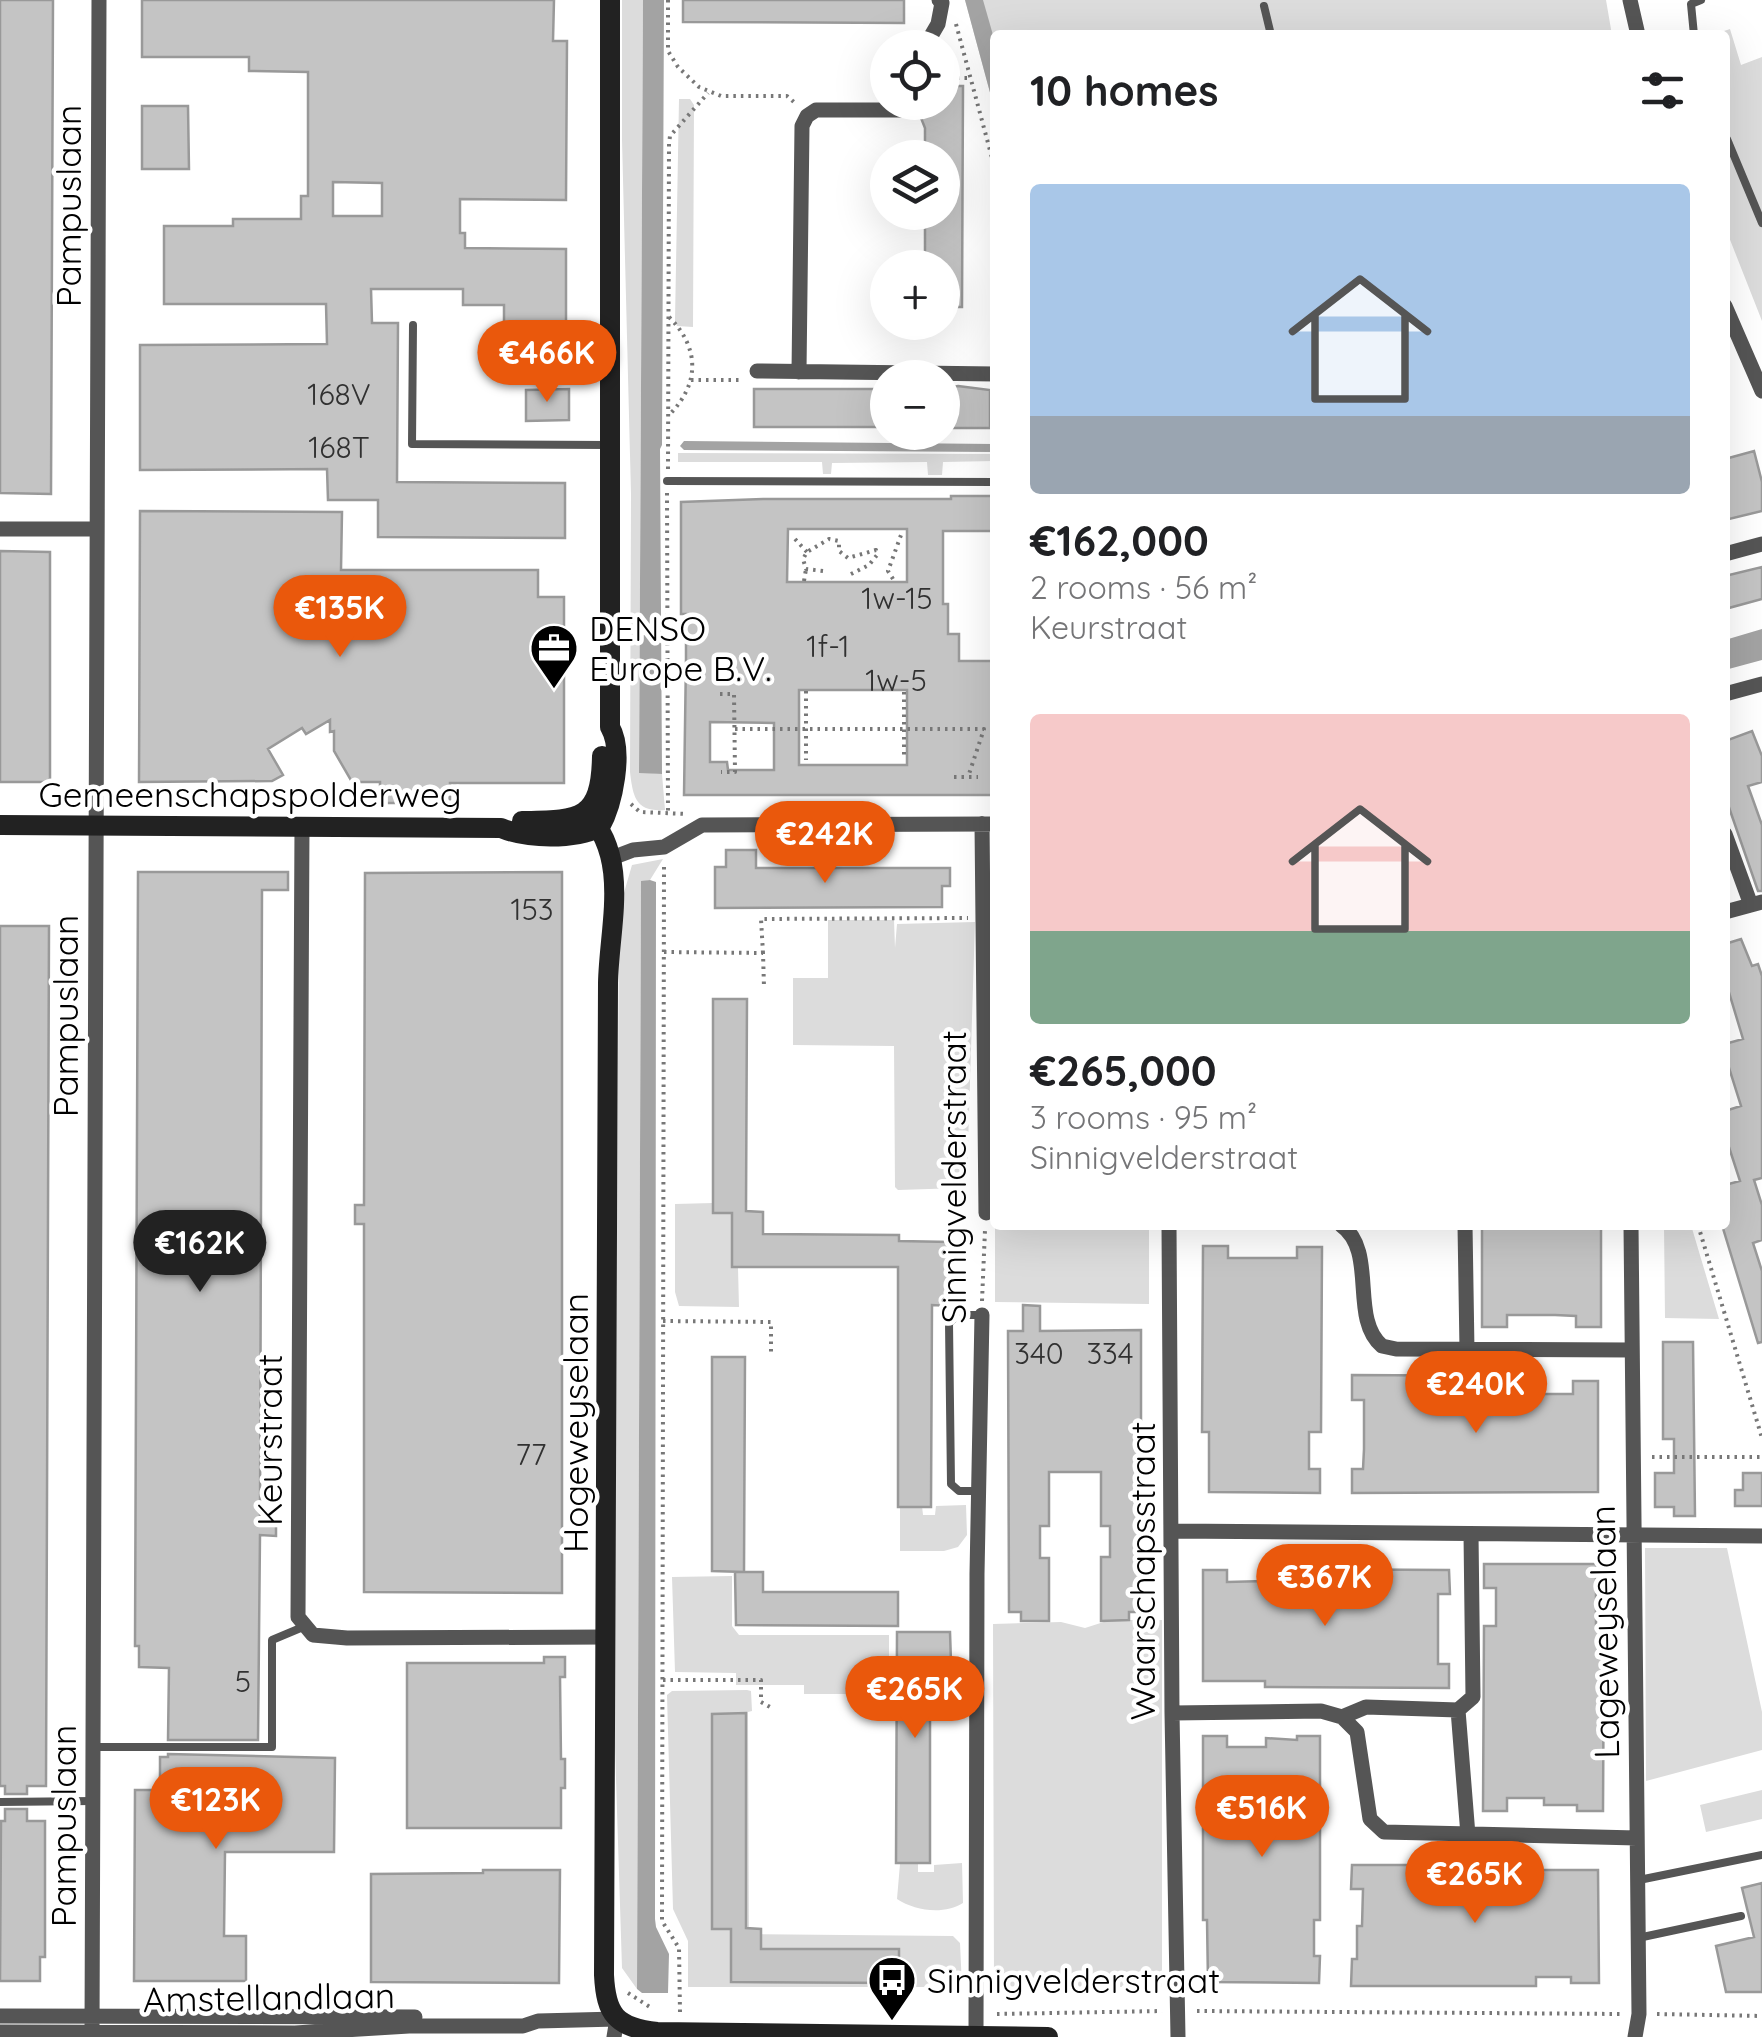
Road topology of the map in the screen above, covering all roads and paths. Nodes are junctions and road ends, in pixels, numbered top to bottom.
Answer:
1 (99, 0) edge
2 (610, 0) edge
3 (668, 0) edge
4 (940, 0) edge
5 (1630, 0) edge
6 (1701, 0) edge
7 (1264, 6) dead end
8 (955, 20) dead end
9 (934, 30) edge
10 (1270, 30) edge
11 (1637, 30) edge
12 (1694, 30) edge
13 (960, 78) edge
14 (970, 78) junction
15 (708, 93) junction
16 (870, 110) edge
17 (807, 116) junction
18 (1730, 147) edge
19 (990, 151) edge
20 (1762, 223) edge
21 (669, 317) junction
22 (1730, 317) edge
23 (413, 324) dead end
24 (757, 371) joint
25 (800, 372) junction
26 (990, 374) edge
27 (692, 380) junction
28 (1762, 390) edge
29 (669, 415) junction
30 (611, 446) junction
31 (667, 480) junction
32 (990, 482) edge
33 (0, 529) edge
34 (96, 529) junction
35 (901, 535) dead end
36 (795, 538) dead end
37 (1762, 544) edge
38 (807, 552) junction
39 (1730, 553) edge
40 (875, 559) junction
41 (890, 566) junction
42 (806, 569) junction
43 (823, 571) dead end
44 (849, 575) dead end
45 (893, 579) dead end
46 (804, 581) dead end
47 (1762, 684) edge
48 (806, 691) dead end
49 (904, 692) dead end
50 (1730, 693) edge
51 (720, 694) dead end
52 (734, 730) junction
53 (806, 730) junction
54 (904, 730) junction
55 (904, 759) dead end
56 (806, 760) dead end
57 (720, 772) dead end
58 (954, 777) dead end
59 (968, 777) junction
60 (978, 777) dead end
61 (628, 798) dead end
62 (668, 812) junction
63 (593, 819) junction
64 (989, 824) edge
65 (702, 825) junction
66 (0, 826) edge
67 (95, 826) junction
68 (302, 826) junction
69 (1730, 845) edge
70 (664, 847) junction
71 (612, 858) junction
72 (1756, 904) edge
73 (1730, 911) edge
74 (989, 916) edge
75 (664, 952) junction
76 (764, 953) junction
77 (764, 987) dead end
78 (986, 1213) joint
79 (1169, 1230) edge
80 (1347, 1230) edge
81 (1466, 1230) edge
82 (1631, 1230) edge
83 (1700, 1230) edge
84 (982, 1316) junction
85 (663, 1321) junction
86 (1467, 1350) junction
87 (1632, 1350) junction
88 (771, 1352) dead end
89 (1762, 1438) edge
90 (1632, 1457) junction
91 (1762, 1457) edge
92 (978, 1490) junction
93 (1172, 1531) junction
94 (1470, 1534) junction
95 (1632, 1535) junction
96 (1762, 1536) edge
97 (304, 1627) junction
98 (607, 1637) junction
99 (663, 1680) junction
100 (770, 1706) dead end
101 (1458, 1710) junction
102 (1172, 1713) junction
103 (1342, 1716) junction
104 (93, 1747) junction
105 (93, 1801) junction
106 (0, 1802) edge
107 (1468, 1834) junction
108 (1637, 1838) junction
109 (1762, 1855) edge
110 (1638, 1880) junction
111 (1741, 1916) dead end
112 (1638, 1938) junction
113 (605, 1994) junction
114 (1177, 2011) junction
115 (658, 2012) dead end
116 (680, 2014) dead end
117 (976, 2014) junction
118 (1639, 2014) junction
119 (0, 2016) edge
120 (92, 2016) junction
121 (1762, 2016) edge
122 (538, 2021) junction
123 (616, 2028) edge
124 (0, 2032) edge
125 (92, 2035) edge
126 (976, 2037) edge
127 (1048, 2037) edge
128 (1178, 2037) edge
129 (1635, 2037) edge

1 - 34 street, Pampuslaan
2 - 30 main road
3 - 15 path
4 - 9 street
5 - 11 street
6 - 12 lane
7 - 10 lane
8 - 14 path
13 - 14 path
14 - 19 path
15 - 17 path
15 - 21 path
16 - 17 street
17 - 25 street
18 - 20 lane
21 - 27 path
21 - 29 path
22 - 28 street
23 - 30 lane
24 - 25 street
24 - 27 path
25 - 26 street
27 - 29 path
29 - 31 path
30 - 63 main road
31 - 32 lane
31 - 62 path
33 - 34 street
34 - 67 street, Pampuslaan
35 - 41 path
36 - 38 path
37 - 39 street
38 - 40 path
38 - 42 path
40 - 41 path
40 - 44 path
41 - 45 path
42 - 43 path
42 - 46 path
47 - 50 street
48 - 53 path
49 - 54 path
51 - 52 path
52 - 53 path
52 - 57 path
53 - 54 path
53 - 56 path
54 - 55 path
54 - 59 path
58 - 59 path
59 - 60 path
61 - 62 path
62 - 65 path
63 - 68 main road, Gemeenschapspolderweg
63 - 71 main road, Hogeweyselaan
64 - 65 street
64 - 74 street, Sinnigvelderstraat
65 - 70 street
66 - 67 main road, Gemeenschapspolderweg
67 - 68 main road, Gemeenschapspolderweg
67 - 104 street, Pampuslaan
68 - 97 street, Keurstraat
69 - 72 street
70 - 71 street
70 - 75 path
71 - 98 main road, Hogeweyselaan
72 - 73 street
74 - 76 path
74 - 78 street, Sinnigvelderstraat
75 - 76 path
75 - 85 path
76 - 77 path
78 - 84 path, Sinnigvelderstraat
79 - 93 street, Waarschapsstraat
80 - 86 street
81 - 86 street
82 - 87 street, Lageweyselaan
83 - 89 path
84 - 92 street, Sinnigvelderstraat
84 - 92 lane
85 - 88 path
85 - 99 path
86 - 87 street
87 - 90 street, Lageweyselaan
90 - 91 path
90 - 95 street, Lageweyselaan
92 - 117 street, Sinnigvelderstraat
93 - 94 street
93 - 102 street, Waarschapsstraat
94 - 95 street
94 - 101 street
95 - 96 street
95 - 108 street, Lageweyselaan
97 - 98 street
97 - 104 lane
98 - 113 main road, Hogeweyselaan
99 - 100 path
99 - 116 path
101 - 103 street
101 - 107 street
102 - 103 street
102 - 114 street, Waarschapsstraat
103 - 107 street
104 - 105 street, Pampuslaan
105 - 106 lane
105 - 120 street, Pampuslaan
107 - 108 street
108 - 110 street, Lageweyselaan
109 - 110 lane
110 - 112 street, Lageweyselaan
111 - 112 lane
112 - 118 street, Lageweyselaan
113 - 115 path
113 - 123 main road, Hogeweyselaan
114 - 117 path
114 - 118 path
114 - 128 street, Waarschapsstraat
117 - 126 street, Sinnigvelderstraat
118 - 121 path
118 - 129 street, Lageweyselaan
119 - 120 street, Amstellandlaan
120 - 122 street, Amstellandlaan
120 - 125 street, Pampuslaan
122 - 123 street, Amstellandlaan
122 - 125 street, Amstellandlaan
123 - 126 main road, Amstellandlaan
124 - 125 street, Amstellandlaan
126 - 127 main road, Amstellandlaan

